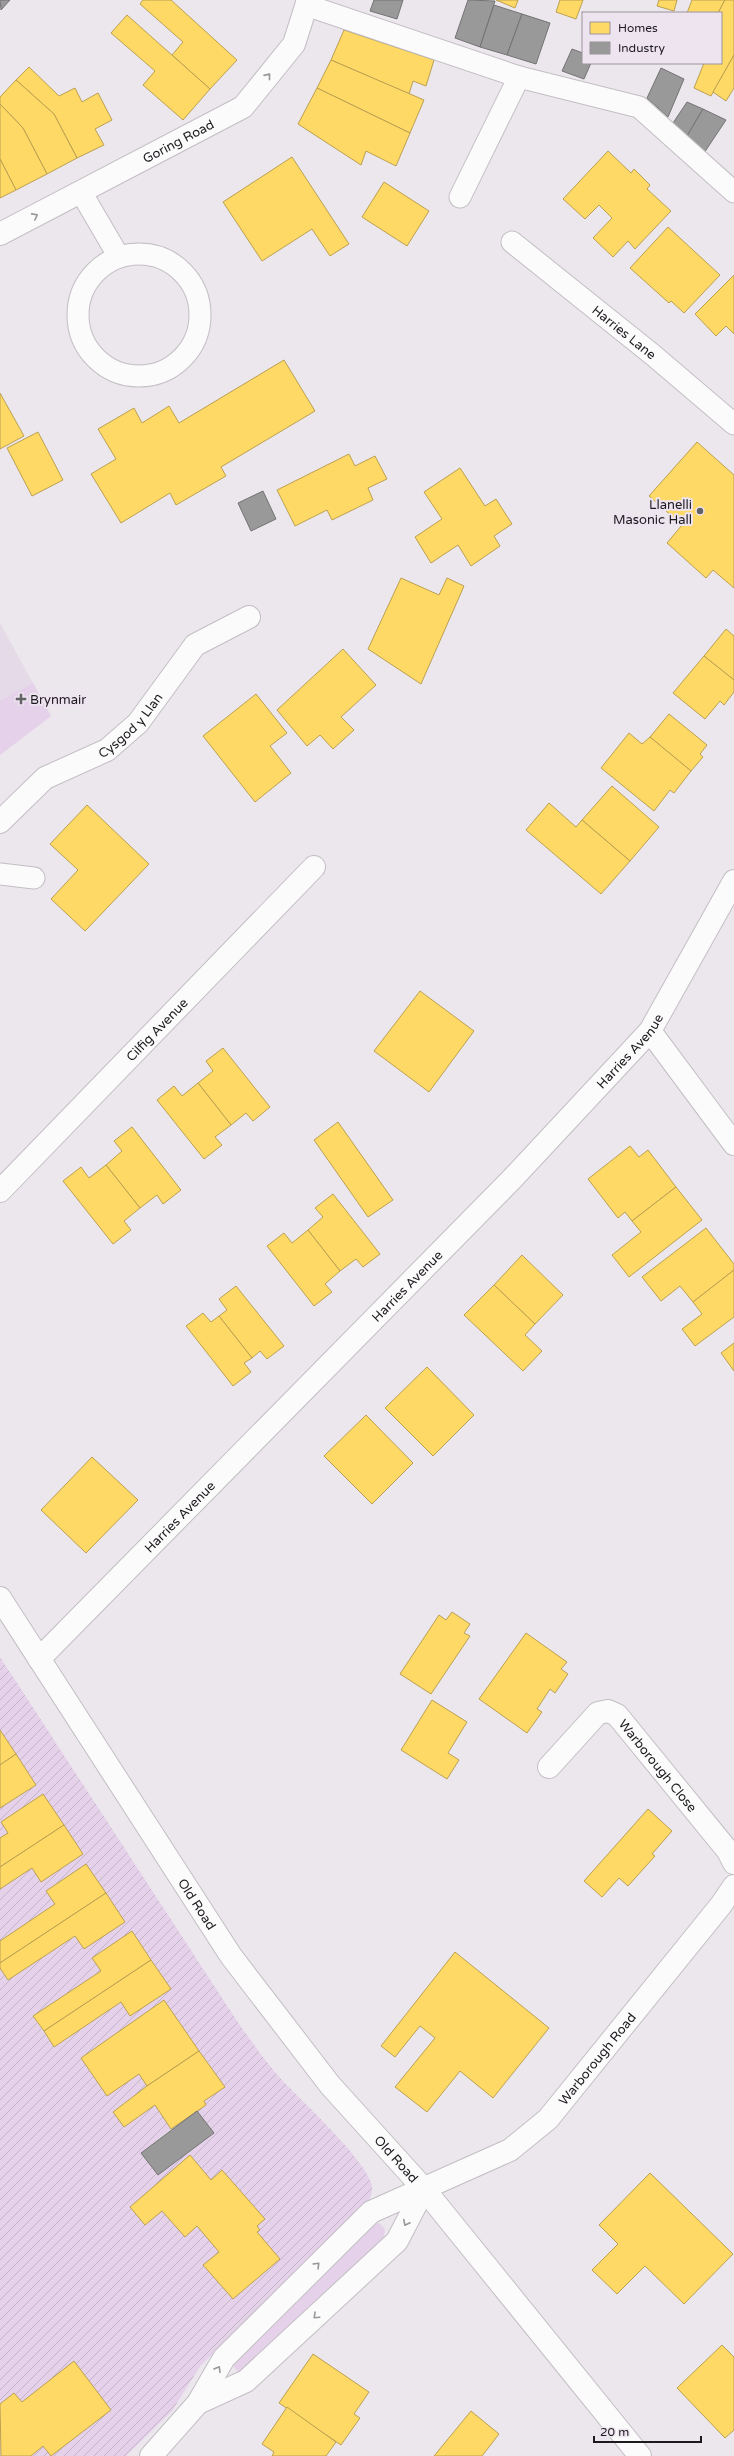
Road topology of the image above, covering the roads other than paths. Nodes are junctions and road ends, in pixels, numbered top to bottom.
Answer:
1 (307, 2) edge
2 (520, 77) junction
3 (80, 192) junction
4 (734, 192) edge
5 (460, 197) dead end
6 (0, 234) edge
7 (512, 242) dead end
8 (119, 257) junction
9 (734, 424) edge
10 (249, 617) dead end
11 (0, 822) edge
12 (314, 868) dead end
13 (0, 874) edge
14 (34, 878) dead end
15 (734, 881) edge
16 (650, 1031) junction
17 (734, 1144) edge
18 (0, 1191) edge
19 (0, 1598) edge
20 (39, 1659) junction
21 (549, 1767) dead end
22 (731, 1857) edge
23 (734, 1886) edge
24 (424, 2189) junction
25 (198, 2403) junction
26 (150, 2456) edge
27 (640, 2456) edge

1 - 2 lane
3 -> 1 street, Goring Road
2 - 4 lane
2 - 5 lane
6 -> 3 street, Goring Road
3 - 8 lane
7 - 9 lane, Harries Lane
8 - 8 lane
10 - 11 street, Cysgod y Llan
12 - 18 street, Cilfig Avenue
13 - 14 lane
15 - 16 street, Harries Avenue
16 - 17 street
16 - 20 street, Harries Avenue
19 - 20 street, Old Road
20 - 24 street, Old Road
21 - 22 street, Warborough Close
23 - 24 street, Warborough Road
25 -> 24 street, Old Road
24 -> 25 street, Old Road
24 - 27 street, Old Road
25 - 26 street, Old Road

